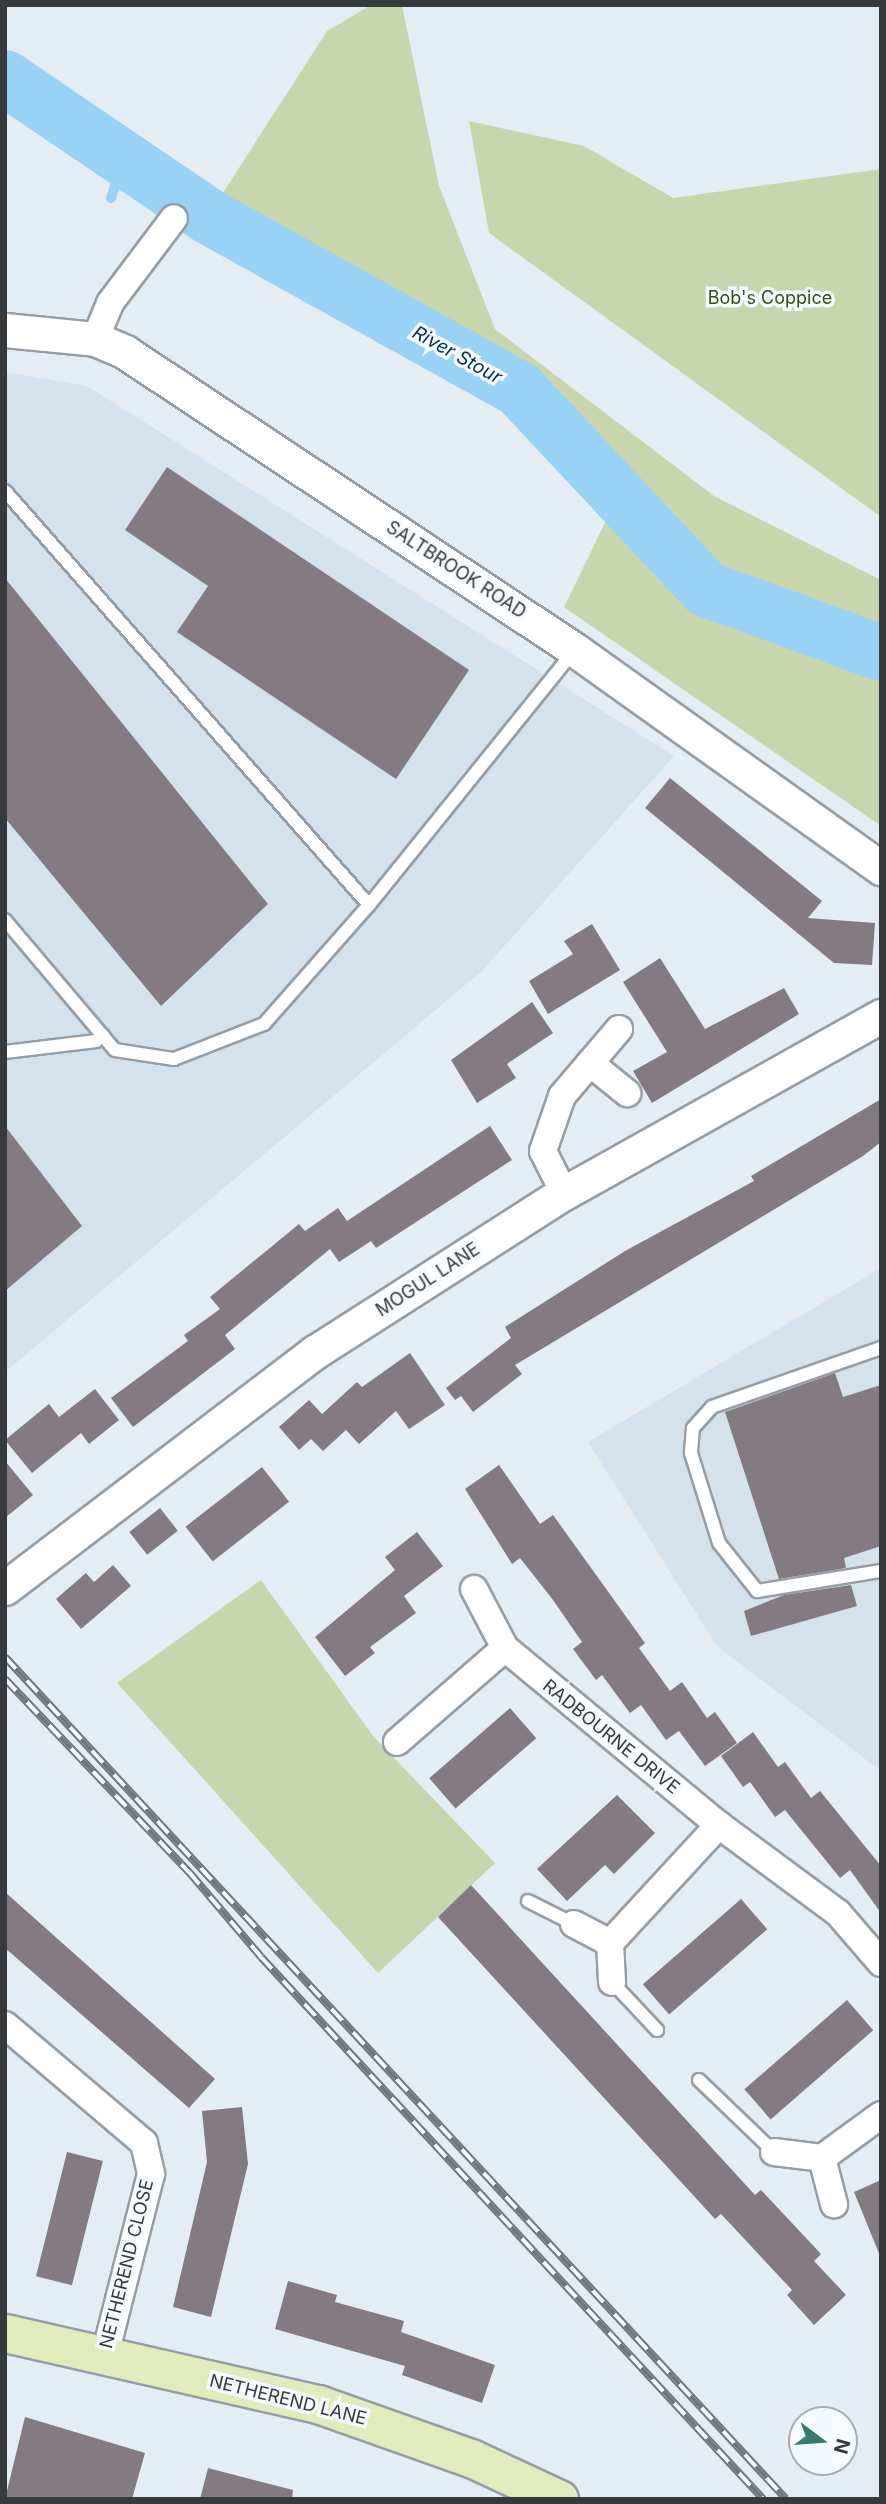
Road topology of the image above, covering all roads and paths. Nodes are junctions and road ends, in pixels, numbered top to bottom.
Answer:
1 (174, 218) dead end
2 (5, 330) edge
3 (95, 340) junction
4 (5, 491) edge
5 (575, 650) junction
6 (881, 868) edge
7 (369, 905) junction
8 (5, 920) edge
9 (881, 1016) edge
10 (619, 1029) dead end
11 (103, 1035) junction
12 (5, 1052) edge
13 (590, 1063) junction
14 (626, 1093) dead end
15 (564, 1193) junction
16 (881, 1348) edge
17 (881, 1571) edge
18 (5, 1588) edge
19 (474, 1589) dead end
20 (505, 1647) junction
21 (397, 1742) dead end
22 (719, 1825) junction
23 (528, 1901) dead end
24 (574, 1924) joint
25 (610, 1943) junction
26 (881, 1963) edge
27 (611, 1982) joint
28 (5, 2025) edge
29 (657, 2030) dead end
30 (699, 2080) dead end
31 (881, 2115) edge
32 (774, 2152) joint
33 (822, 2158) junction
34 (834, 2204) dead end
35 (5, 2333) edge
36 (104, 2358) junction
37 (559, 2499) edge

1 - 3 street
2 - 3 street, SALTBROOK ROAD
3 - 5 street, SALTBROOK ROAD
4 - 7 lane
5 - 6 street, SALTBROOK ROAD
5 - 7 lane
7 - 11 lane
8 - 11 lane
9 - 15 street, MOGUL LANE
10 - 13 street
11 - 12 lane
13 - 14 street
13 - 15 street
15 - 18 street, MOGUL LANE
16 - 17 lane
19 - 20 street, RADBOURNE DRIVE
20 - 21 street
20 - 22 street, RADBOURNE DRIVE
22 - 25 street
22 - 26 street, RADBOURNE DRIVE
23 - 24 lane
24 - 25 street
25 - 27 street
27 - 29 lane
28 - 36 street, NETHEREND CLOSE
30 - 32 lane
31 - 33 street
32 - 33 street
33 - 34 street
35 - 36 main road, NETHEREND LANE
36 - 37 main road, NETHEREND LANE

